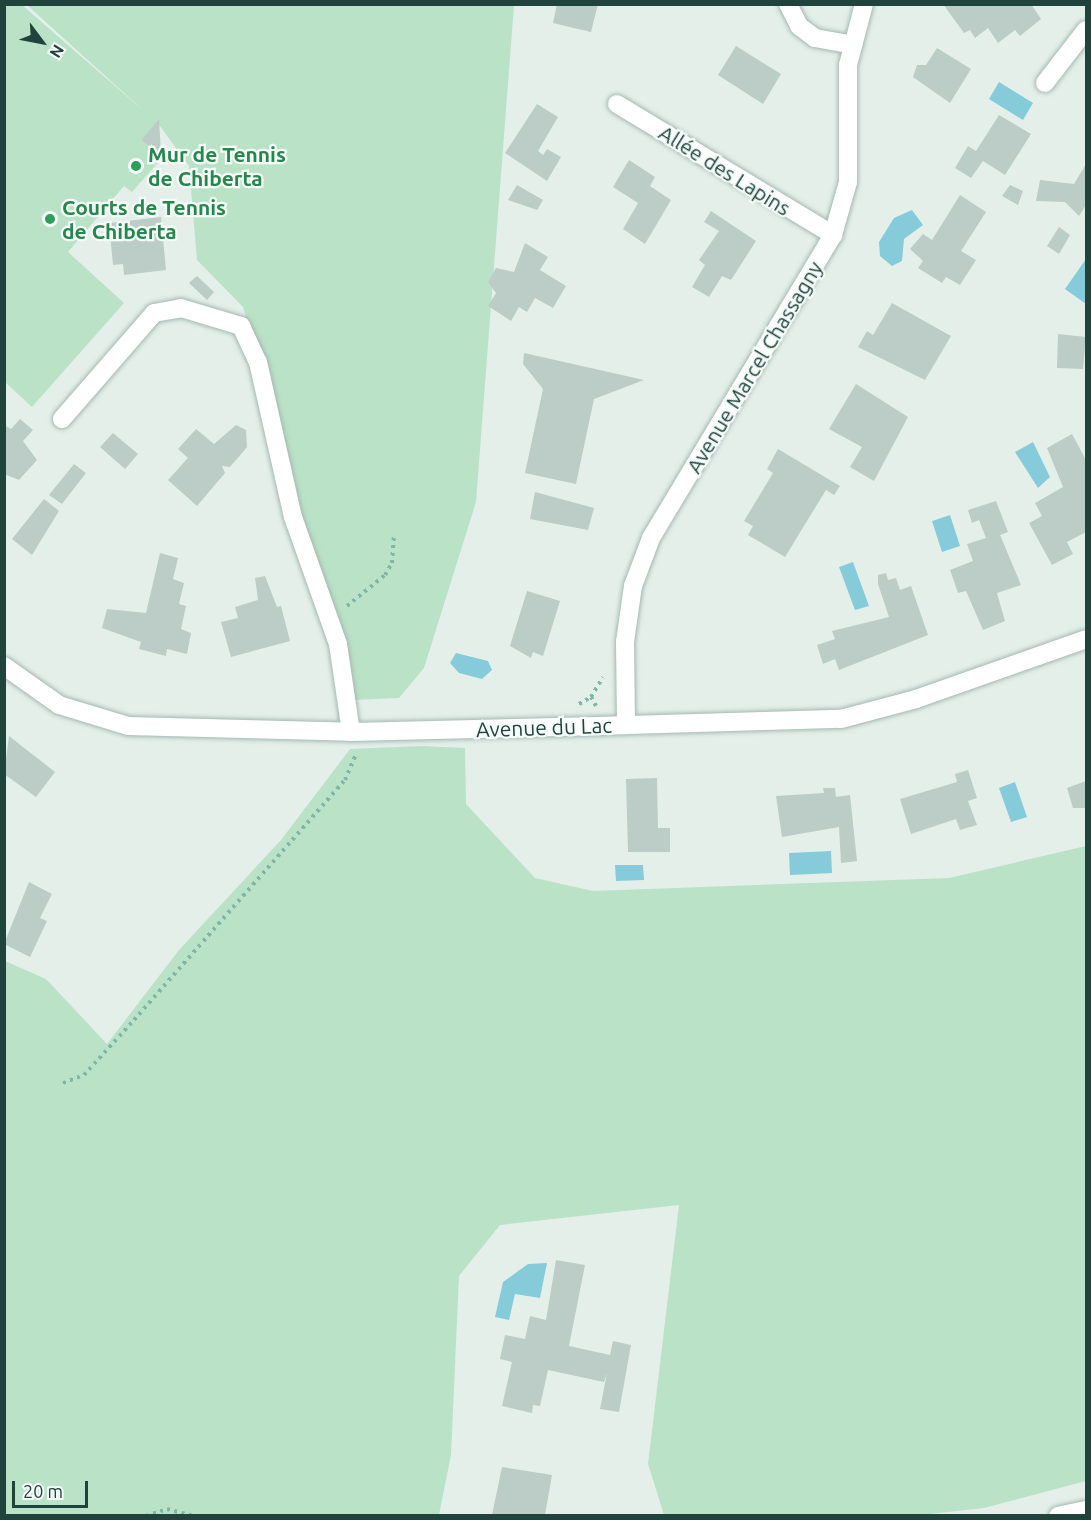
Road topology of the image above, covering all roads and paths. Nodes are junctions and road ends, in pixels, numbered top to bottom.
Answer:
1 (788, 4) edge
2 (864, 4) edge
3 (1086, 30) edge
4 (853, 45) junction
5 (1045, 83) dead end
6 (618, 104) dead end
7 (833, 235) junction
8 (62, 419) dead end
9 (394, 537) dead end
10 (345, 612) dead end
11 (1086, 639) edge
12 (4, 666) edge
13 (591, 696) dead end
14 (569, 707) dead end
15 (626, 724) junction
16 (351, 732) junction
17 (63, 1083) dead end
18 (1086, 1510) edge
19 (146, 1515) edge
20 (194, 1515) edge
21 (1058, 1515) edge

1 - 4 street
2 - 4 street, Avenue Marcel Chassagny
3 - 5 street
4 - 7 street, Avenue Marcel Chassagny
6 - 7 street, Allée des Lapins
7 - 15 street, Avenue Marcel Chassagny
8 - 16 street
9 - 10 path
11 - 15 street, Avenue du Lac
12 - 16 street, Avenue du Lac
13 - 14 path
15 - 16 street, Avenue du Lac
16 - 17 path
18 - 21 street
19 - 20 path

